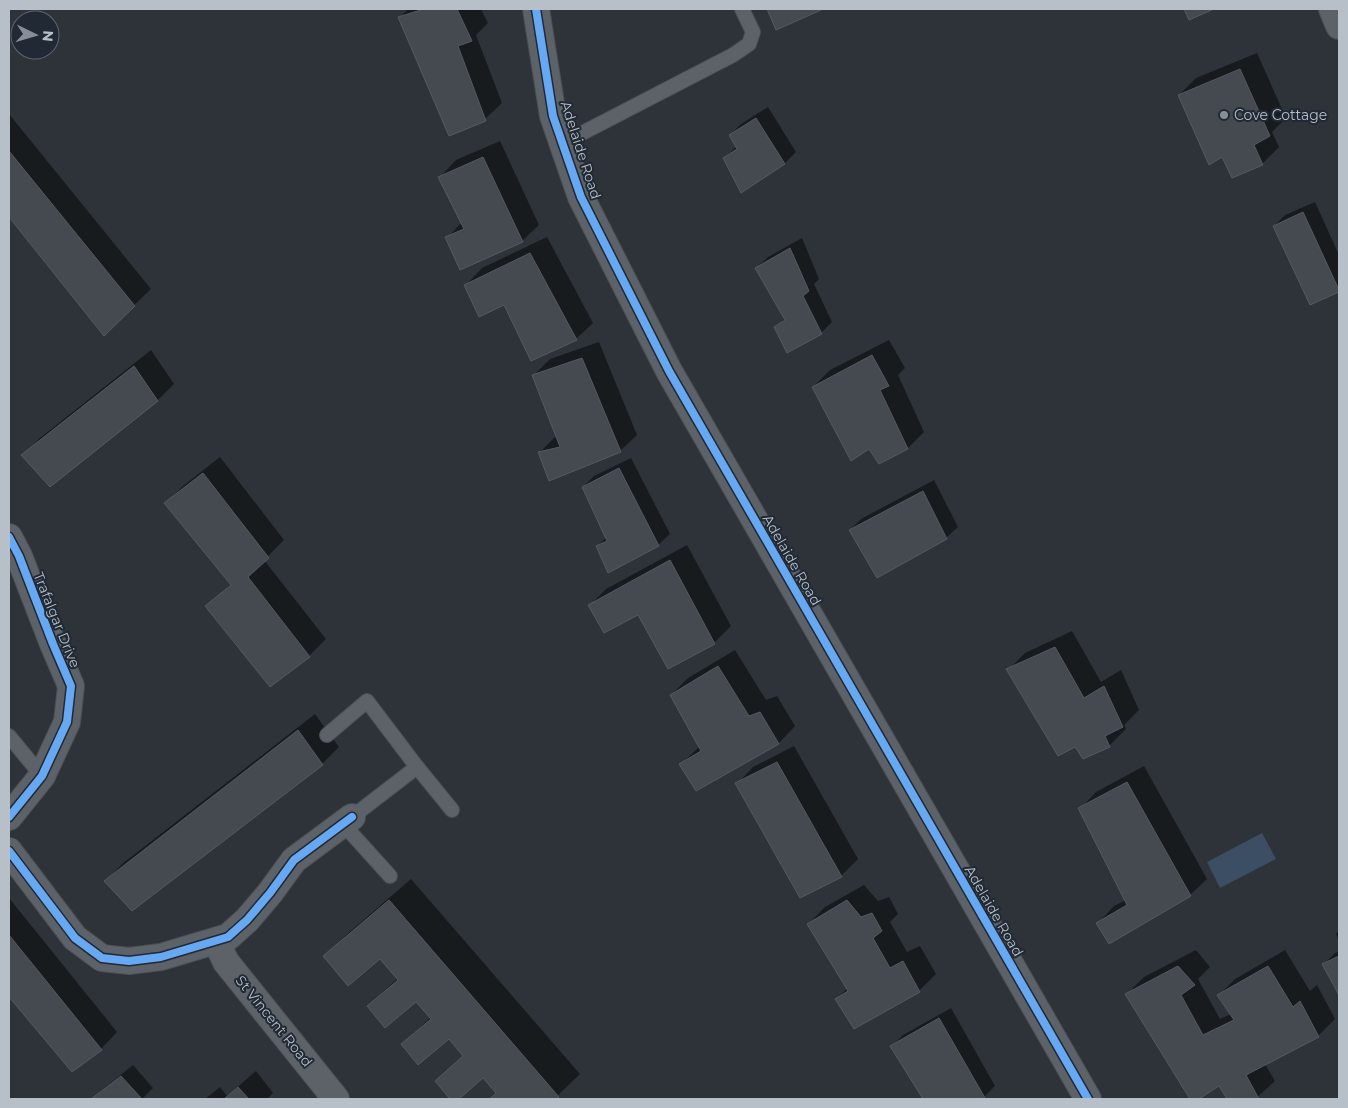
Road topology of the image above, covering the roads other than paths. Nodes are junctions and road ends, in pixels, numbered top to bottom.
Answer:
1 (536, 9) edge
2 (742, 9) edge
3 (1332, 9) edge
4 (1339, 26) edge
5 (563, 143) junction
6 (9, 537) edge
7 (327, 735) dead end
8 (9, 736) edge
9 (417, 768) junction
10 (42, 776) junction
11 (452, 810) dead end
12 (9, 817) edge
13 (348, 820) junction
14 (9, 851) edge
15 (390, 876) dead end
16 (216, 940) junction
17 (336, 1099) edge
18 (1088, 1099) edge

1 - 5 street, Adelaide Road
2 - 5 lane
3 - 4 street
5 - 18 street, Adelaide Road
6 - 10 street, Trafalgar Drive
7 - 9 lane
8 - 10 lane
9 - 11 lane
9 - 13 lane
10 - 12 street, Trafalgar Drive
13 - 15 lane
13 - 16 street
14 - 16 street
16 - 17 street, St Vincent Road

